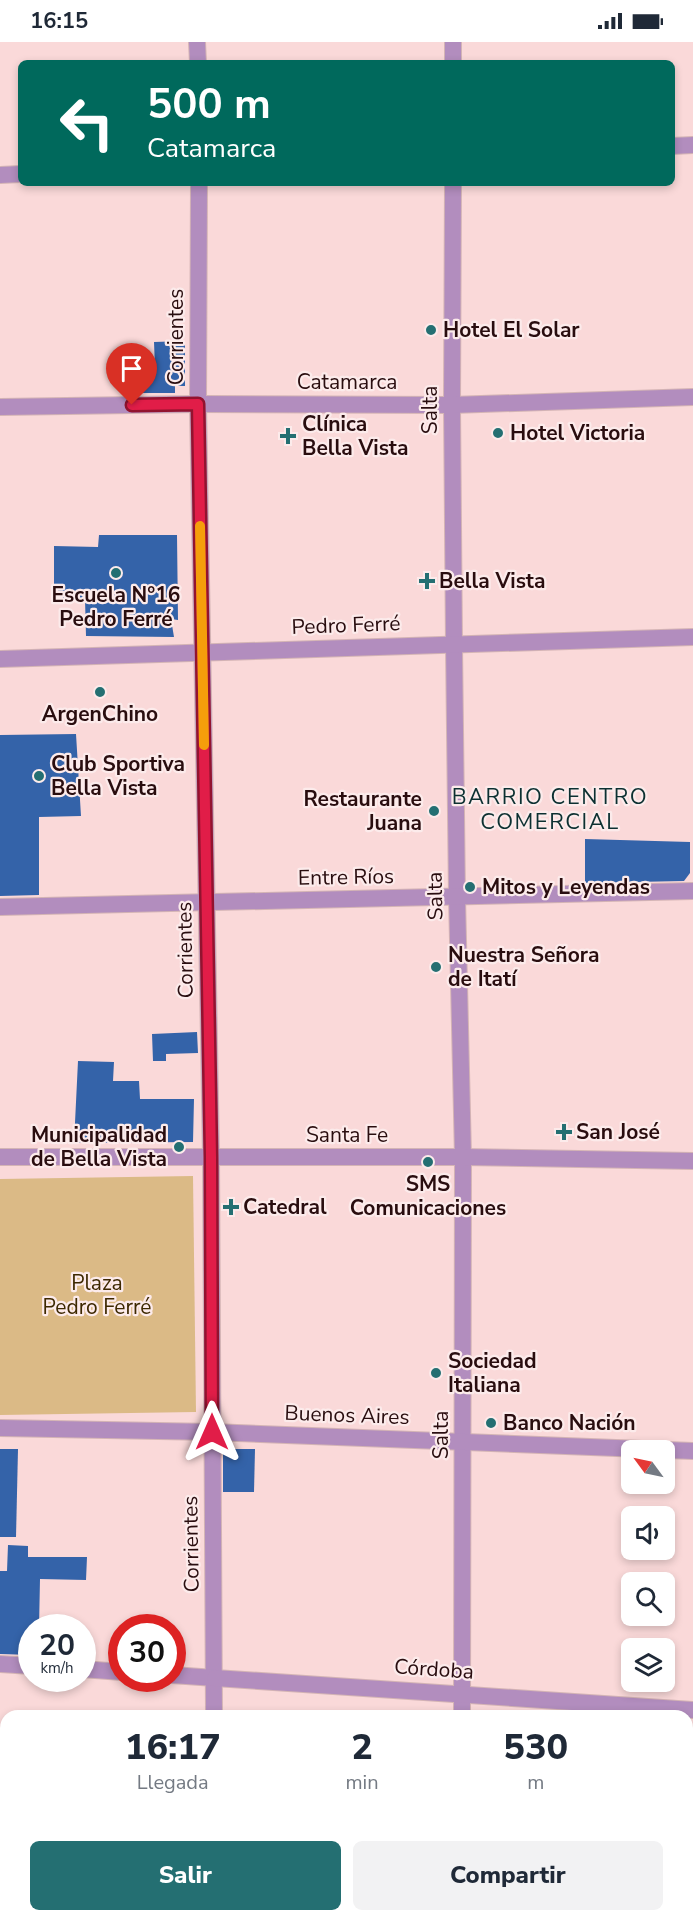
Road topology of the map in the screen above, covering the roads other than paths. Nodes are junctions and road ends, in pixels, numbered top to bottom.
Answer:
1 (197, 42) edge
2 (453, 42) edge
3 (198, 60) edge
4 (453, 60) edge
5 (693, 145) edge
6 (675, 146) edge
7 (18, 174) edge
8 (0, 175) edge
9 (199, 186) edge
10 (453, 186) edge
11 (693, 397) edge
12 (198, 404) junction
13 (452, 405) junction
14 (0, 407) edge
15 (693, 637) edge
16 (454, 645) junction
17 (202, 652) junction
18 (0, 659) edge
19 (693, 891) edge
20 (457, 897) junction
21 (207, 903) junction
22 (0, 908) edge
23 (0, 1157) edge
24 (211, 1157) junction
25 (463, 1157) junction
26 (693, 1161) edge
27 (0, 1428) edge
28 (212, 1432) junction
29 (464, 1442) junction
30 (693, 1451) edge
31 (0, 1664) edge
32 (18, 1665) edge
33 (186, 1676) edge
34 (215, 1678) junction
35 (462, 1694) junction
36 (214, 1710) edge
37 (462, 1710) edge
38 (693, 1710) edge

1 - 3 street
2 - 4 street
5 - 6 street
7 - 8 street
9 - 12 street, Corrientes
10 - 13 street, Salta
11 - 13 street, Catamarca
12 - 13 street, Catamarca
12 - 14 street, Catamarca
12 - 17 street, Corrientes
13 - 16 street, Salta
15 - 16 street, Pedro Ferré
16 - 17 street, Pedro Ferré
16 - 20 street, Salta
17 - 18 street, Pedro Ferré
17 - 21 street, Corrientes
19 - 20 street, Entre Ríos
20 - 21 street, Entre Ríos
20 - 25 street, Salta
21 - 22 street, Entre Ríos
21 - 24 street, Corrientes
23 - 24 street, Santa Fe
24 - 25 street, Santa Fe
24 - 28 street, Corrientes
25 - 26 street, Santa Fe
25 - 29 street, Salta
27 - 28 street, Buenos Aires
28 - 29 street, Buenos Aires
28 - 34 street, Corrientes
29 - 30 street, Buenos Aires
29 - 35 street, Salta
31 - 32 street
33 - 34 street, Córdoba
34 - 35 street, Córdoba
34 - 36 street, Corrientes
35 - 37 street, Salta
35 - 38 street, Córdoba

